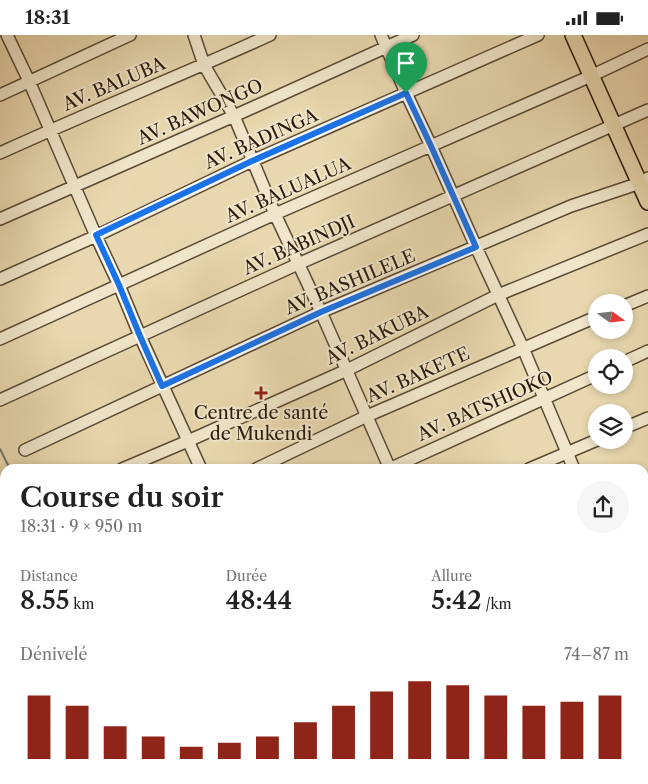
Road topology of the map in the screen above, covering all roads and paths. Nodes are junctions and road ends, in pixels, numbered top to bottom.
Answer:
1 (7, 35) edge
2 (130, 35) edge
3 (194, 35) edge
4 (270, 35) edge
5 (381, 35) edge
6 (412, 35) edge
7 (538, 35) edge
8 (573, 35) edge
9 (386, 47) junction
10 (648, 49) edge
11 (204, 65) junction
12 (591, 76) junction
13 (29, 81) junction
14 (406, 93) junction
15 (0, 95) edge
16 (648, 110) edge
17 (234, 116) junction
18 (614, 126) junction
19 (50, 130) junction
20 (431, 146) junction
21 (0, 153) edge
22 (252, 161) junction
23 (644, 181) edge
24 (75, 187) junction
25 (453, 197) junction
26 (648, 202) edge
27 (275, 214) junction
28 (0, 219) edge
29 (648, 234) edge
30 (96, 235) junction
31 (476, 247) junction
32 (298, 264) junction
33 (0, 279) edge
34 (119, 285) junction
35 (498, 295) junction
36 (648, 295) edge
37 (633, 302) edge
38 (321, 312) junction
39 (588, 320) edge
40 (140, 336) junction
41 (0, 339) edge
42 (522, 348) junction
43 (648, 351) edge
44 (633, 358) edge
45 (347, 369) junction
46 (588, 379) edge
47 (162, 386) junction
48 (543, 399) junction
49 (0, 400) edge
50 (367, 416) junction
51 (648, 418) edge
52 (633, 424) edge
53 (188, 441) junction
54 (588, 443) edge
55 (24, 450) dead end
56 (566, 453) junction
57 (134, 464) edge
58 (199, 464) edge
59 (266, 464) edge
60 (388, 464) edge
61 (401, 464) edge
62 (541, 464) edge
63 (572, 464) edge

1 - 13 street
2 - 13 street
3 - 11 street
4 - 11 street, AV. BALUBA
5 - 9 street
6 - 9 street, AV. BAWONGO
7 - 14 street, AV. BADINGA
8 - 12 highway
9 - 14 street
9 - 17 street, AV. BAWONGO
10 - 12 street, AV. BALUALUA
11 - 17 street
11 - 19 street, AV. BALUBA
12 - 18 highway
12 - 20 street, AV. BALUALUA
13 - 15 street
13 - 19 street
14 - 20 street
14 - 22 street, AV. BADINGA
16 - 18 street, AV. BABINDJI
17 - 22 street
17 - 24 street, AV. BAWONGO
18 - 23 highway
18 - 25 street, AV. BABINDJI
19 - 21 street, AV. BALUBA
19 - 24 street
20 - 25 street
20 - 27 street, AV. BALUALUA
22 - 27 street
22 - 30 street, AV. BADINGA
23 - 26 highway
23 - 31 street, AV. BASHILELE
24 - 28 street, AV. BAWONGO
24 - 30 street
25 - 31 street
25 - 32 street, AV. BABINDJI
27 - 32 street
27 - 34 street, AV. BALUALUA
29 - 35 street, AV. BAKUBA
30 - 33 street, AV. BADINGA
30 - 34 street
31 - 35 street
31 - 38 street, AV. BASHILELE
32 - 38 street
32 - 40 street, AV. BABINDJI
34 - 40 street
34 - 41 street, AV. BALUALUA
35 - 42 street
35 - 45 street, AV. BAKUBA
36 - 37 street
38 - 45 street
38 - 47 street, AV. BASHILELE
39 - 42 street, AV. BAKETE
40 - 47 street
40 - 49 street, AV. BABINDJI
42 - 48 street
42 - 50 street, AV. BAKETE
43 - 44 street
45 - 50 street
45 - 53 street, AV. BAKUBA
46 - 48 street, AV. BATSHIOKO
47 - 53 street
47 - 55 street, AV. BASHILELE
48 - 56 street
48 - 61 street, AV. BATSHIOKO
50 - 59 street, AV. BAKETE
50 - 60 street
51 - 52 street
53 - 57 street, AV. BAKUBA
53 - 58 street
54 - 56 street
56 - 62 street
56 - 63 street

